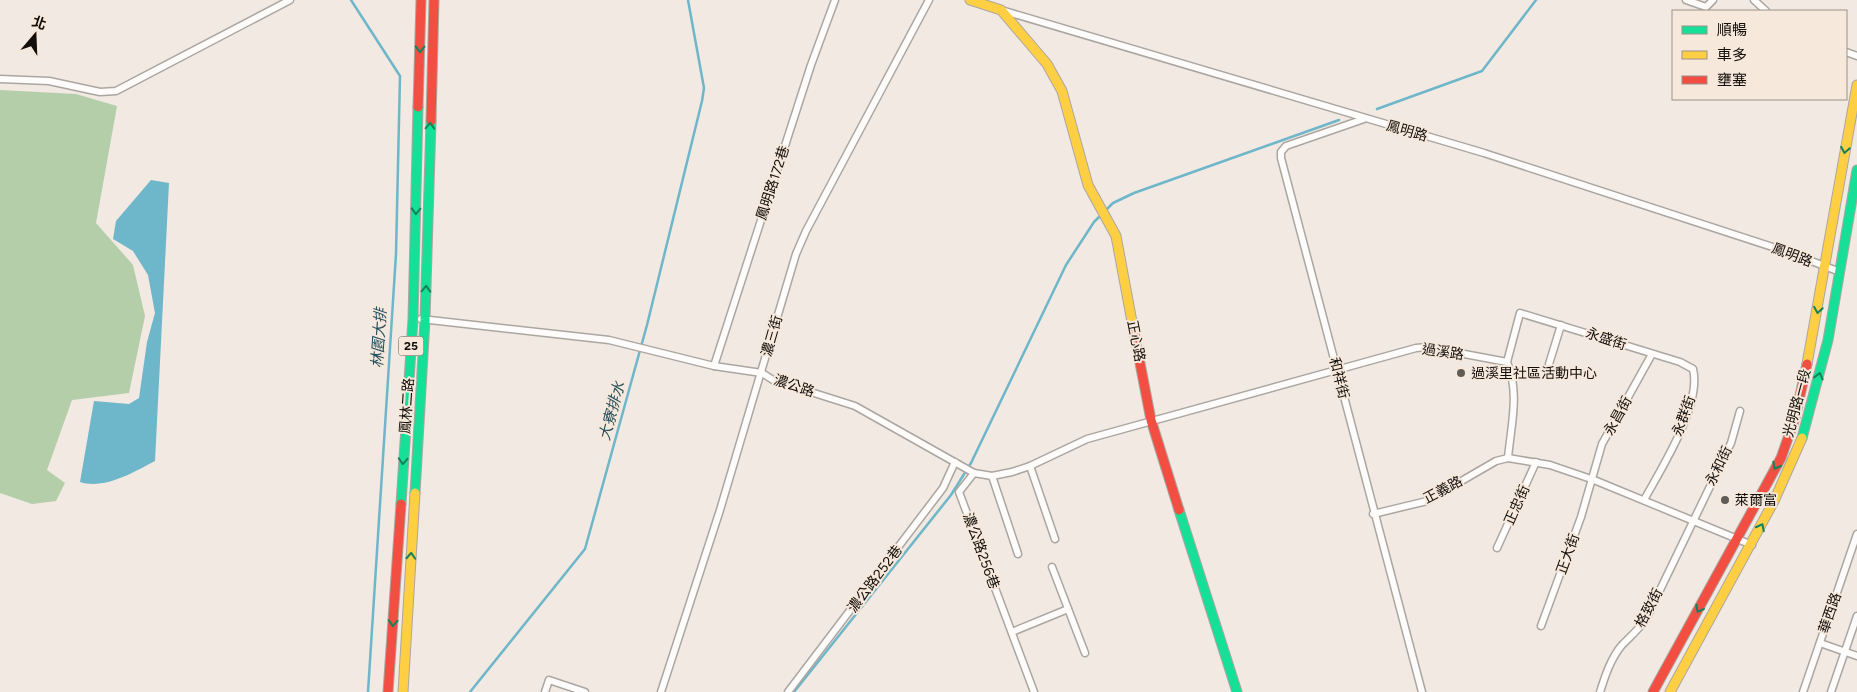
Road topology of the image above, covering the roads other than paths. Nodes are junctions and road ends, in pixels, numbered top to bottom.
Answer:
1 (290, 0) edge
2 (421, 0) edge
3 (434, 0) edge
4 (835, 0) edge
5 (929, 0) edge
6 (970, 0) edge
7 (1686, 0) edge
8 (1713, 0) edge
9 (1754, 0) edge
10 (1001, 10) junction
11 (1765, 10) edge
12 (0, 79) edge
13 (1857, 84) edge
14 (1364, 119) junction
15 (1857, 170) edge
16 (1825, 268) junction
17 (1840, 272) junction
18 (413, 319) junction
19 (425, 320) junction
20 (1561, 325) junction
21 (1652, 354) junction
22 (1507, 362) junction
23 (1549, 364) dead end
24 (714, 366) junction
25 (1337, 369) junction
26 (762, 373) junction
27 (1740, 411) dead end
28 (1151, 420) junction
29 (1508, 458) junction
30 (955, 462) junction
31 (1536, 462) junction
32 (1030, 466) junction
33 (969, 470) junction
34 (992, 476) junction
35 (1594, 480) junction
36 (1644, 500) junction
37 (1373, 514) junction
38 (1692, 519) junction
39 (1857, 534) edge
40 (1055, 539) dead end
41 (1738, 539) junction
42 (1752, 545) junction
43 (1497, 548) dead end
44 (1018, 554) dead end
45 (1052, 567) dead end
46 (1068, 609) junction
47 (1857, 616) edge
48 (1541, 626) dead end
49 (1012, 632) junction
50 (1820, 643) junction
51 (1846, 652) junction
52 (1085, 653) dead end
53 (1857, 656) edge
54 (388, 692) edge
55 (403, 692) edge
56 (545, 692) edge
57 (585, 692) edge
58 (661, 692) edge
59 (788, 692) edge
60 (1034, 692) edge
61 (1237, 692) edge
62 (1422, 692) edge
63 (1600, 692) edge
64 (1653, 692) edge
65 (1670, 692) edge
66 (1803, 692) edge
67 (1831, 692) edge

1 - 12 street
2 -> 18 street, 鳳林二路 / 25
19 -> 3 street, 鳳林二路 / 25
4 - 24 street, 鳳明路172巷
5 - 26 street, 濃三街
6 - 10 street, 鳳明路
7 - 8 street
9 - 11 street
10 - 14 street, 鳳明路
10 - 28 street, 正心路
13 -> 16 street, 光明路一段
14 - 16 street, 鳳明路
14 - 25 street, 和祥街
15 - 17 street, 光明路一段
16 - 17 street, 鳳明路
16 -> 41 street, 光明路一段
42 -> 17 street, 光明路一段
18 - 19 street, 濃公路
18 -> 54 street, 鳳林二路 / 25
19 - 24 street, 濃公路
55 -> 19 street, 鳳林二路 / 25
20 - 21 street, 永盛街
20 - 22 street, 永盛街
20 - 23 street
21 - 35 street, 永昌街
21 - 36 street, 永群街
22 - 25 street, 過溪路
22 - 29 street
24 - 26 street, 濃公路
25 - 28 street, 過溪路
25 - 37 street, 和祥街
26 - 30 street, 濃公路
26 - 58 street, 濃三街
27 - 38 street, 永和街
28 - 32 street, 濃公路
28 - 61 street, 正心路
29 - 31 street
29 - 37 street, 正義路
30 - 33 street, 濃公路
30 - 59 street, 濃公路252巷
31 - 35 street
31 - 43 street, 正忠街
32 - 34 street, 濃公路
32 - 40 street
33 - 34 street, 濃公路
33 - 49 street, 濃公路256巷
34 - 44 street
35 - 36 street
35 - 48 street, 正大街
36 - 38 street
37 - 62 street, 和祥街
38 - 41 street
38 - 63 street, 格致街
39 - 50 street, 華西路
41 - 42 street
41 -> 64 street, 光明路一段
42 - 65 street, 光明路一段
45 - 46 street
46 - 49 street
46 - 52 street
47 - 51 street
49 - 60 street, 濃公路256巷
50 - 51 street
50 - 66 street, 華西路
51 - 53 street
51 - 67 street
56 - 57 street

